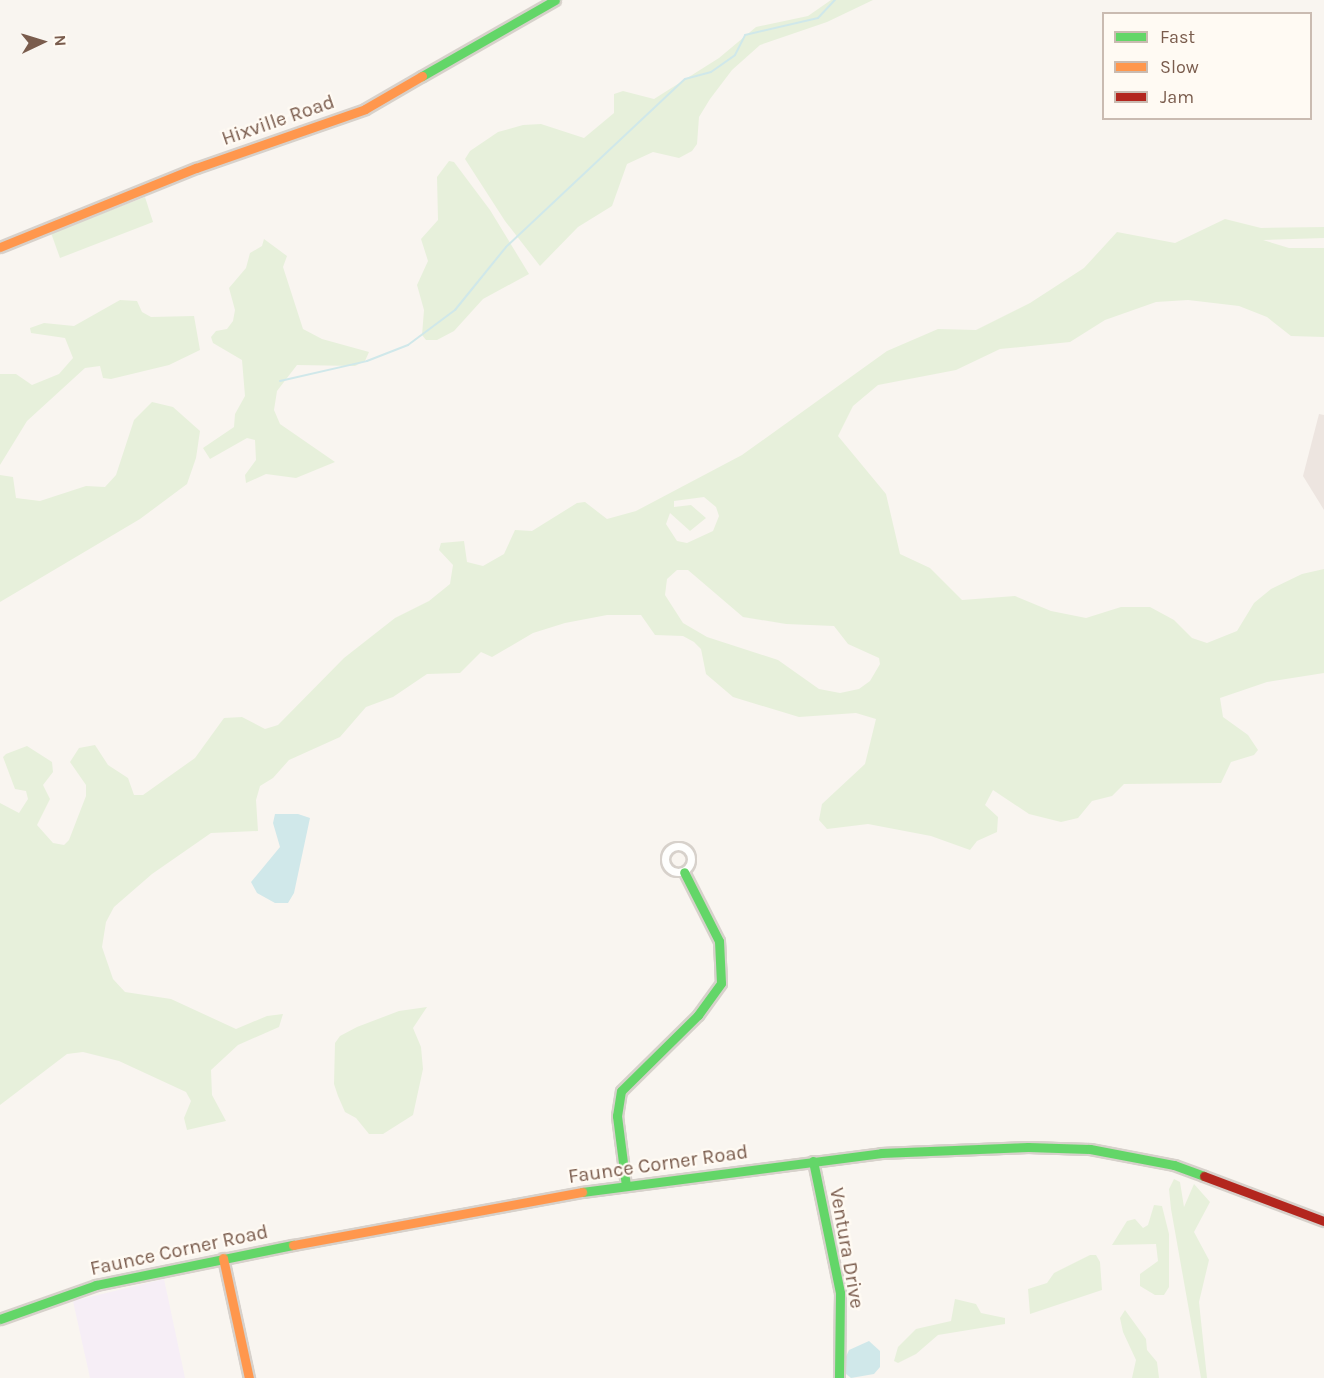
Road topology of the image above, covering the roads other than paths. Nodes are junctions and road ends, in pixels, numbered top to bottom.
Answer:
1 (555, 0) edge
2 (0, 247) edge
3 (684, 872) dead end
4 (813, 1161) junction
5 (626, 1186) junction
6 (1324, 1221) edge
7 (222, 1258) junction
8 (0, 1319) edge
9 (249, 1378) edge
10 (839, 1378) edge

1 - 2 main road, Hixville Road
3 - 5 main road
4 - 5 main road, Faunce Corner Road
4 - 6 main road, Faunce Corner Road
4 - 10 main road, Ventura Drive
5 - 7 main road, Faunce Corner Road
7 - 8 main road, Faunce Corner Road
7 - 9 main road

